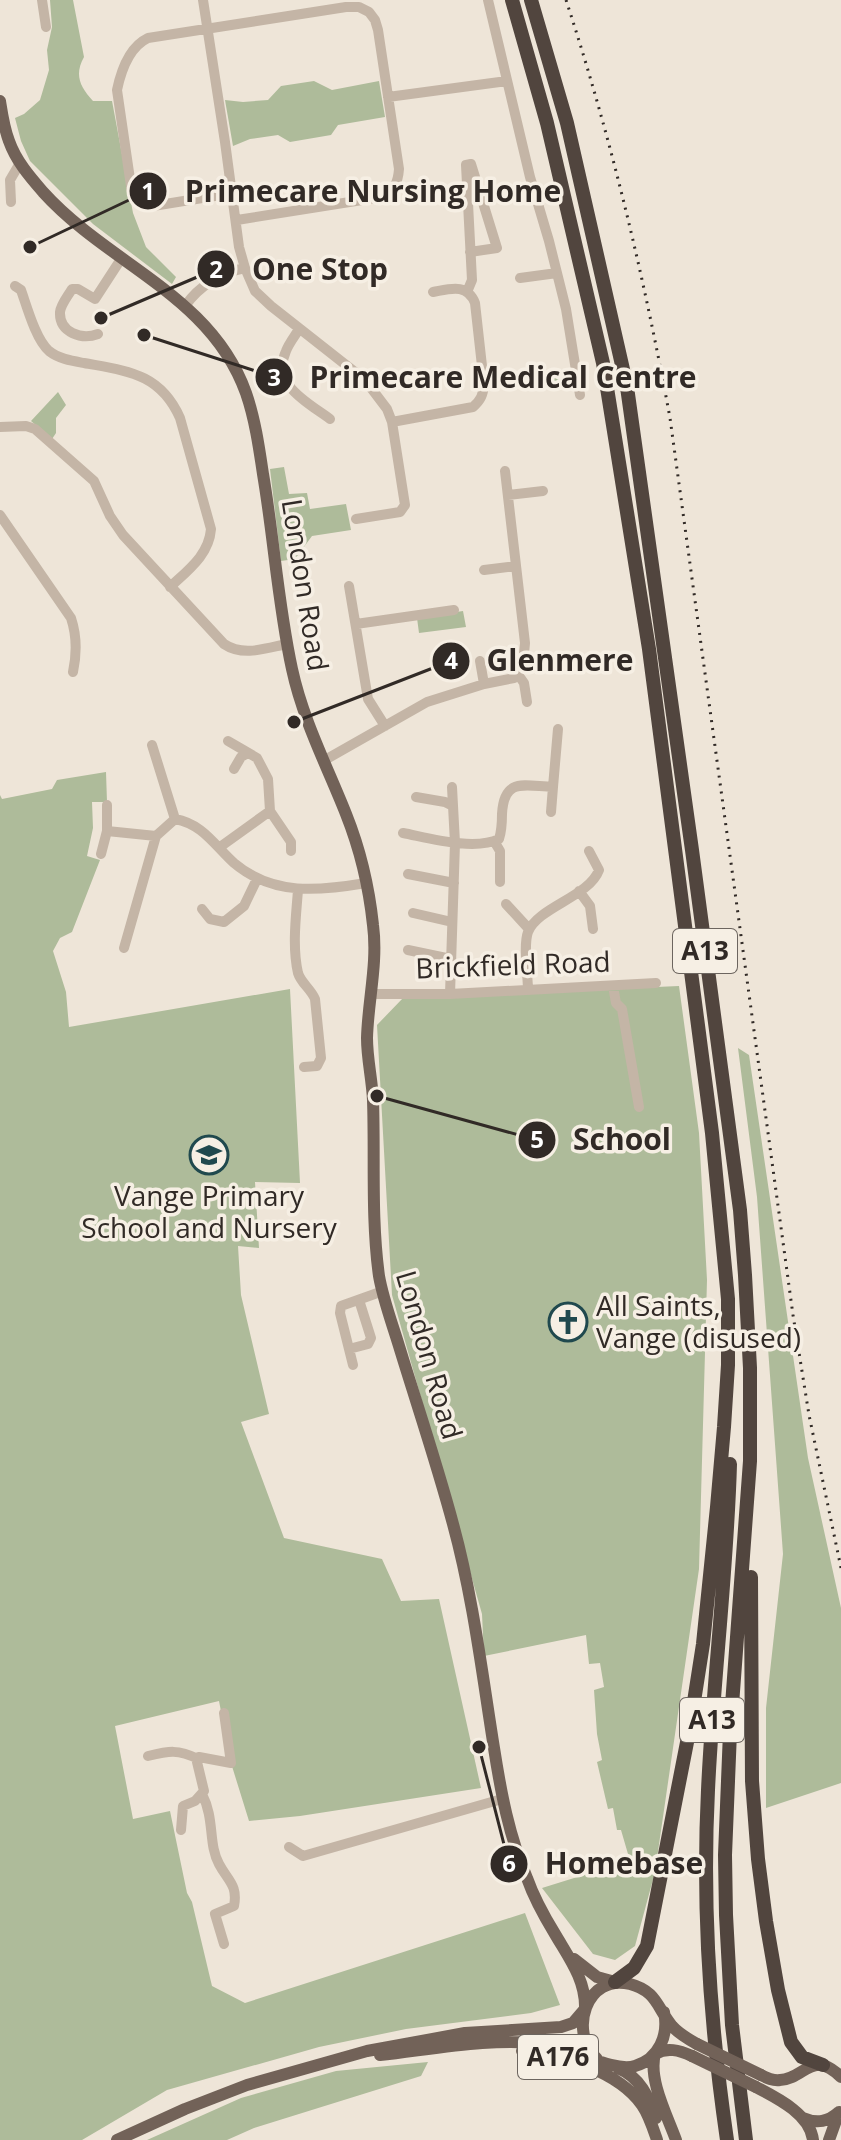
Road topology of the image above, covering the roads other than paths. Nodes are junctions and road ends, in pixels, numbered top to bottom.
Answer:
1 (42, 0) edge
2 (203, 0) edge
3 (488, 0) edge
4 (512, 0) edge
5 (531, 0) edge
6 (46, 27) dead end
7 (208, 29) junction
8 (507, 81) junction
9 (388, 97) junction
10 (0, 101) edge
11 (20, 163) junction
12 (233, 193) junction
13 (11, 202) dead end
14 (237, 220) junction
15 (470, 252) junction
16 (121, 259) junction
17 (245, 268) junction
18 (557, 273) junction
19 (520, 278) dead end
20 (15, 286) dead end
21 (433, 292) dead end
22 (467, 292) junction
23 (185, 306) junction
24 (299, 329) junction
25 (98, 334) dead end
26 (580, 395) dead end
27 (330, 419) dead end
28 (392, 422) junction
29 (0, 427) edge
30 (505, 471) dead end
31 (543, 491) dead end
32 (508, 495) junction
33 (0, 515) edge
34 (356, 519) dead end
35 (516, 566) junction
36 (484, 570) dead end
37 (349, 586) dead end
38 (170, 587) junction
39 (454, 610) dead end
40 (356, 624) junction
41 (287, 644) junction
42 (480, 661) dead end
43 (73, 672) dead end
44 (517, 673) junction
45 (484, 684) junction
46 (527, 702) dead end
47 (385, 726) junction
48 (558, 729) dead end
49 (228, 741) dead end
50 (152, 745) dead end
51 (248, 753) junction
52 (323, 761) junction
53 (234, 769) dead end
54 (452, 787) dead end
55 (553, 787) junction
56 (416, 797) dead end
57 (107, 805) dead end
58 (453, 806) junction
59 (270, 811) junction
60 (551, 812) dead end
61 (175, 819) junction
62 (107, 831) junction
63 (403, 833) dead end
64 (156, 836) junction
65 (494, 841) junction
66 (455, 843) junction
67 (220, 847) junction
68 (291, 851) dead end
69 (589, 851) dead end
70 (101, 854) dead end
71 (408, 874) dead end
72 (257, 879) junction
73 (500, 882) dead end
74 (366, 883) junction
75 (454, 883) junction
76 (298, 890) junction
77 (579, 891) junction
78 (506, 904) dead end
79 (202, 909) dead end
80 (413, 913) dead end
81 (452, 922) junction
82 (529, 929) junction
83 (593, 929) dead end
84 (124, 948) dead end
85 (408, 950) dead end
86 (451, 959) junction
87 (656, 983) dead end
88 (613, 986) junction
89 (528, 990) junction
90 (372, 994) junction
91 (450, 994) junction
92 (304, 1067) dead end
93 (639, 1107) dead end
94 (383, 1291) junction
95 (728, 1299) junction
96 (359, 1300) junction
97 (349, 1349) junction
98 (353, 1365) dead end
99 (750, 1461) junction
100 (224, 1713) dead end
101 (148, 1756) dead end
102 (198, 1759) junction
103 (202, 1794) junction
104 (502, 1799) junction
105 (181, 1830) dead end
106 (289, 1847) dead end
107 (224, 1944) dead end
108 (567, 1953) junction
109 (615, 1982) junction
110 (585, 2009) junction
111 (664, 2012) junction
112 (423, 2050) junction
113 (694, 2050) junction
114 (655, 2054) junction
115 (333, 2061) junction
116 (599, 2061) junction
117 (823, 2065) junction
118 (616, 2067) junction
119 (798, 2073) junction
120 (840, 2075) edge
121 (758, 2081) junction
122 (840, 2111) edge
123 (798, 2114) junction
124 (117, 2140) edge
125 (657, 2140) edge
126 (664, 2140) edge
127 (676, 2140) edge
128 (727, 2140) edge
129 (746, 2140) edge
130 (813, 2140) edge
131 (829, 2140) edge

1 - 6 street
2 - 7 street
3 - 8 street
4 - 95 highway, A13
5 - 99 highway, A13
7 - 9 street
7 - 12 street
7 - 12 street
8 - 9 street
8 - 18 street
9 - 14 street
10 - 11 main road, London Road
11 - 13 street
11 - 16 main road, London Road
12 - 14 street
14 - 17 street
15 - 15 street
15 - 22 street
16 - 23 main road, London Road
16 - 25 street
17 - 23 street
17 - 24 street
18 - 19 street
18 - 26 street
20 - 38 street
21 - 22 street
22 - 28 street
23 - 41 main road, London Road
24 - 27 street
24 - 28 street
28 - 34 street
29 - 38 street
30 - 32 street
31 - 32 street
32 - 35 street
33 - 43 street
35 - 36 street
35 - 44 street
37 - 40 street
38 - 41 street
39 - 40 street
40 - 47 street
41 - 52 main road, London Road
42 - 45 street
44 - 45 street
44 - 46 street
45 - 47 street
47 - 52 street
48 - 55 street
49 - 51 street
50 - 61 street
51 - 53 street
51 - 59 street
52 - 74 main road, London Road
54 - 58 street
55 - 60 street
55 - 65 street
56 - 58 street
57 - 62 street
58 - 66 street
59 - 67 street
59 - 68 street
61 - 64 street
61 - 67 street
62 - 64 street
62 - 70 street
63 - 66 street
64 - 84 street
65 - 66 street
65 - 73 street
66 - 75 street
67 - 72 street
69 - 77 street
71 - 75 street
72 - 76 street
72 - 79 street
74 - 76 street
74 - 90 main road, London Road
75 - 81 street
76 - 92 street
77 - 82 street
77 - 83 street
78 - 82 street
80 - 81 street
81 - 86 street
82 - 89 street
85 - 86 street
86 - 91 street
87 - 88 street, Brickfield Road
88 - 89 street, Brickfield Road
88 - 93 street
89 - 91 street, Brickfield Road
90 - 91 street, Brickfield Road
90 - 94 main road, London Road
94 - 96 street
94 - 104 main road, London Road
95 - 109 highway, A13
95 - 128 highway, A13
96 - 97 street
96 - 97 street
97 - 98 street
99 - 117 highway, A13
99 - 129 highway, A13
100 - 102 street
101 - 102 street
102 - 103 street
103 - 105 street
103 - 107 street
104 - 106 street
104 - 108 main road, London Road
108 - 109 main road, London Road
108 - 110 main road, London Road
109 - 110 main road, A176
109 - 111 main road, A176
110 - 115 main road, A176
110 - 116 main road, A176
111 - 113 main road, A176
111 - 114 main road
112 - 115 main road, A176
112 - 116 main road, A176
112 - 125 main road, A176
113 - 114 main road, A176
113 - 121 main road, A176, bridge
114 - 118 main road, A176
114 - 127 main road
115 - 124 main road, A176
116 - 118 main road, A176
117 - 119 main road, A176
117 - 120 main road
118 - 126 main road
119 - 121 main road, A176
119 - 123 main road
121 - 123 main road, A176
122 - 123 main road
122 - 131 main road
123 - 130 main road, A176

